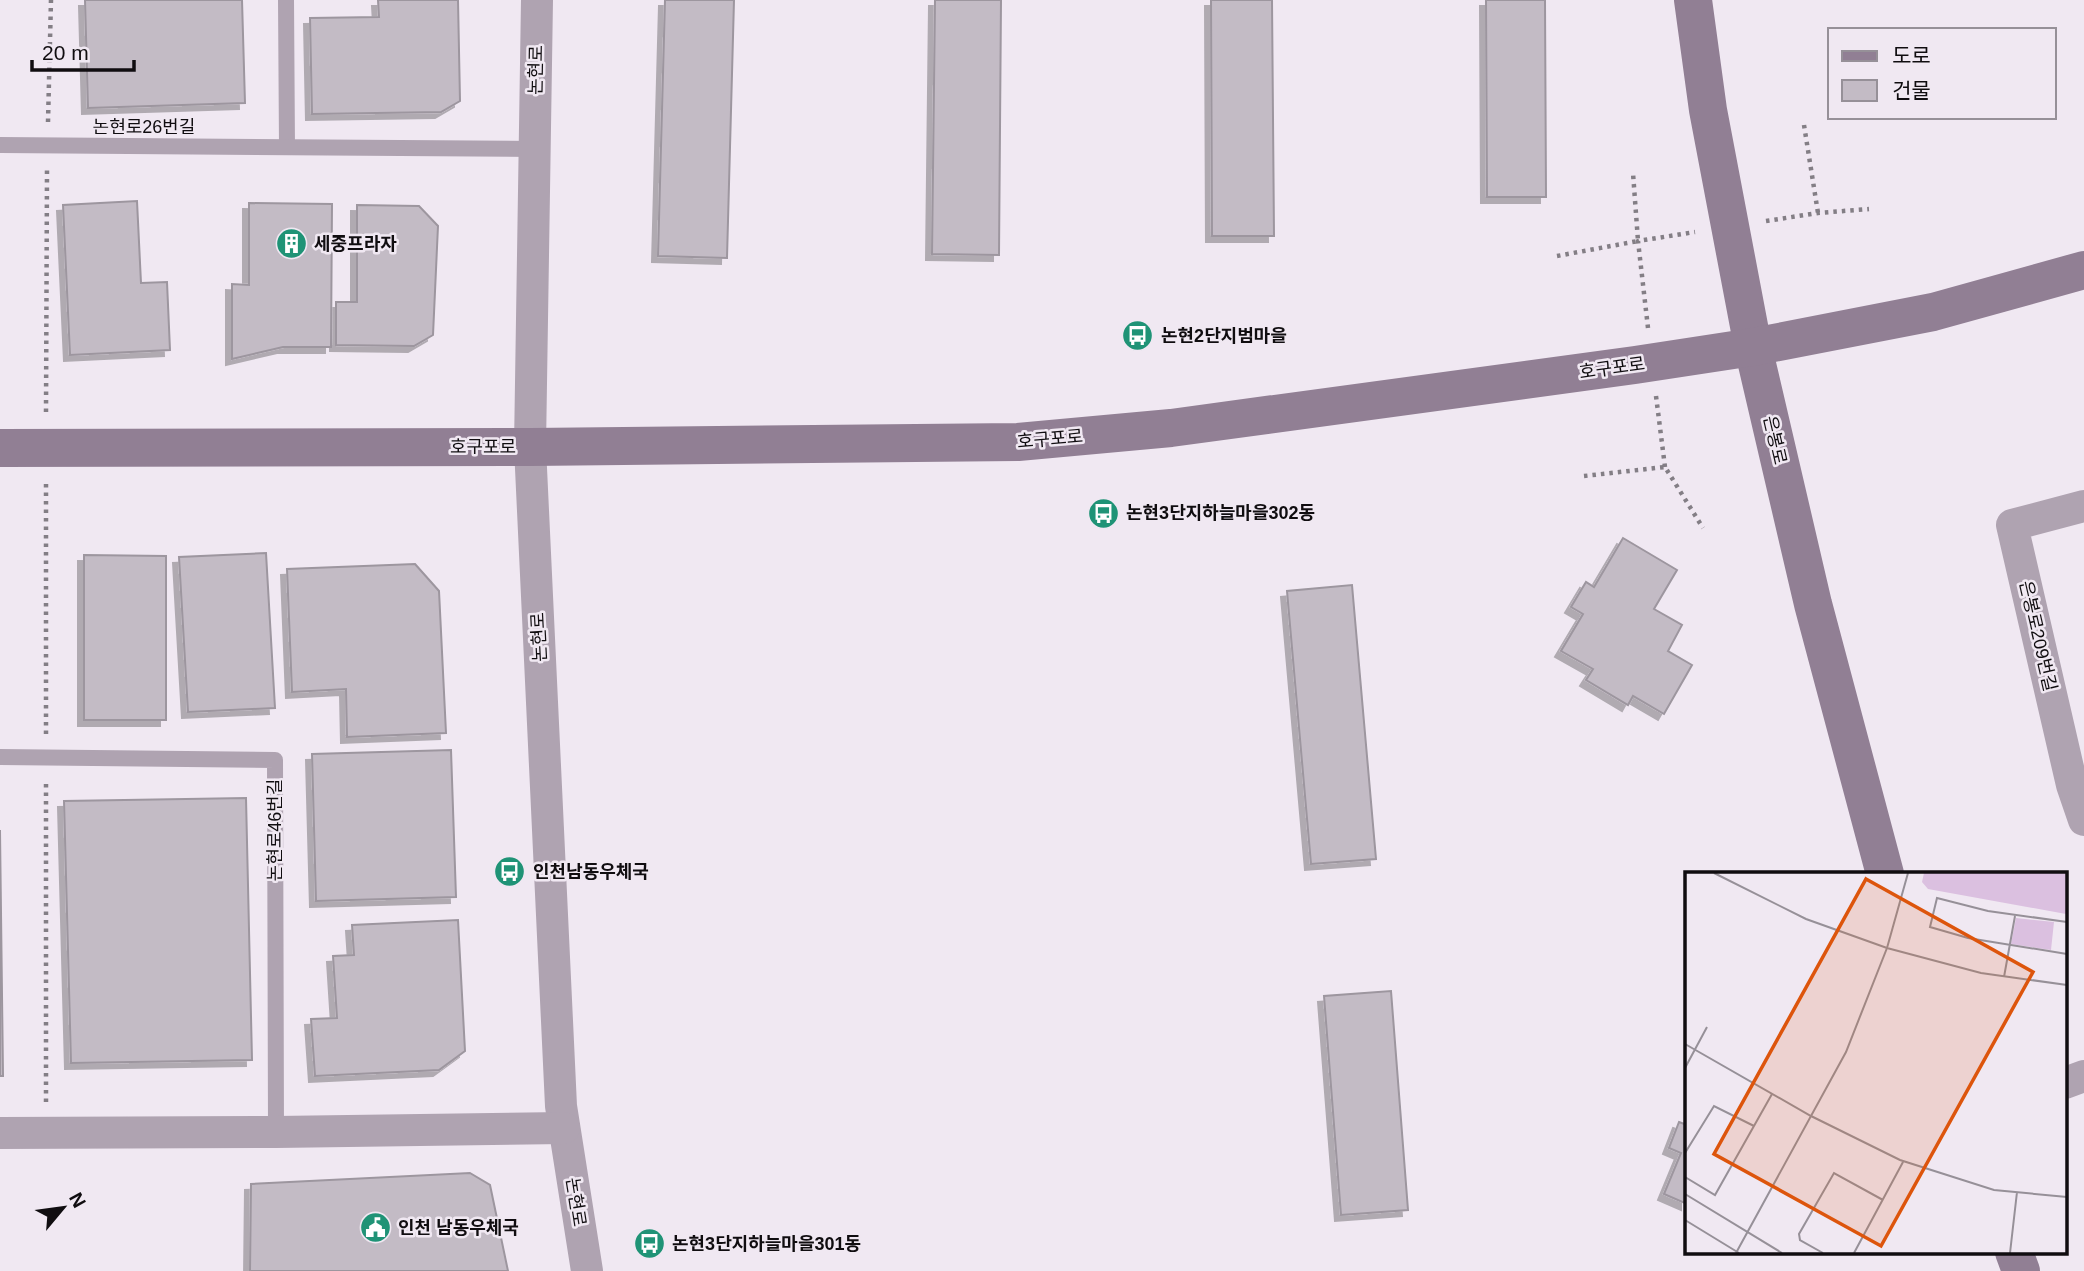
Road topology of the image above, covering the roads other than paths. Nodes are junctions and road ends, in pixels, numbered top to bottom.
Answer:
1 (286, 0) edge
2 (537, 0) edge
3 (1693, 0) edge
4 (0, 145) edge
5 (287, 147) junction
6 (535, 149) junction
7 (2084, 270) edge
8 (1753, 347) junction
9 (530, 447) junction
10 (0, 448) edge
11 (2084, 506) edge
12 (0, 757) edge
13 (2084, 820) edge
14 (1884, 872) edge
15 (2084, 1076) edge
16 (2066, 1083) edge
17 (564, 1128) junction
18 (276, 1132) junction
19 (0, 1133) edge
20 (2015, 1254) edge
21 (587, 1271) edge
22 (2021, 1271) edge

1 - 5 lane
2 - 6 street, 논현로
3 - 8 main road, 은봉로
4 - 5 lane, 논현로26번길
5 - 6 lane, 논현로26번길
6 - 9 street, 논현로
7 - 8 main road, 호구포로
8 - 9 main road, 호구포로
8 - 14 main road, 은봉로
9 - 10 main road, 호구포로
9 - 17 street, 논현로
11 - 13 street, 은봉로209번길
12 - 18 lane, 논현로46번길
15 - 16 street
17 - 18 street
17 - 21 street, 논현로
18 - 19 street
20 - 22 main road

